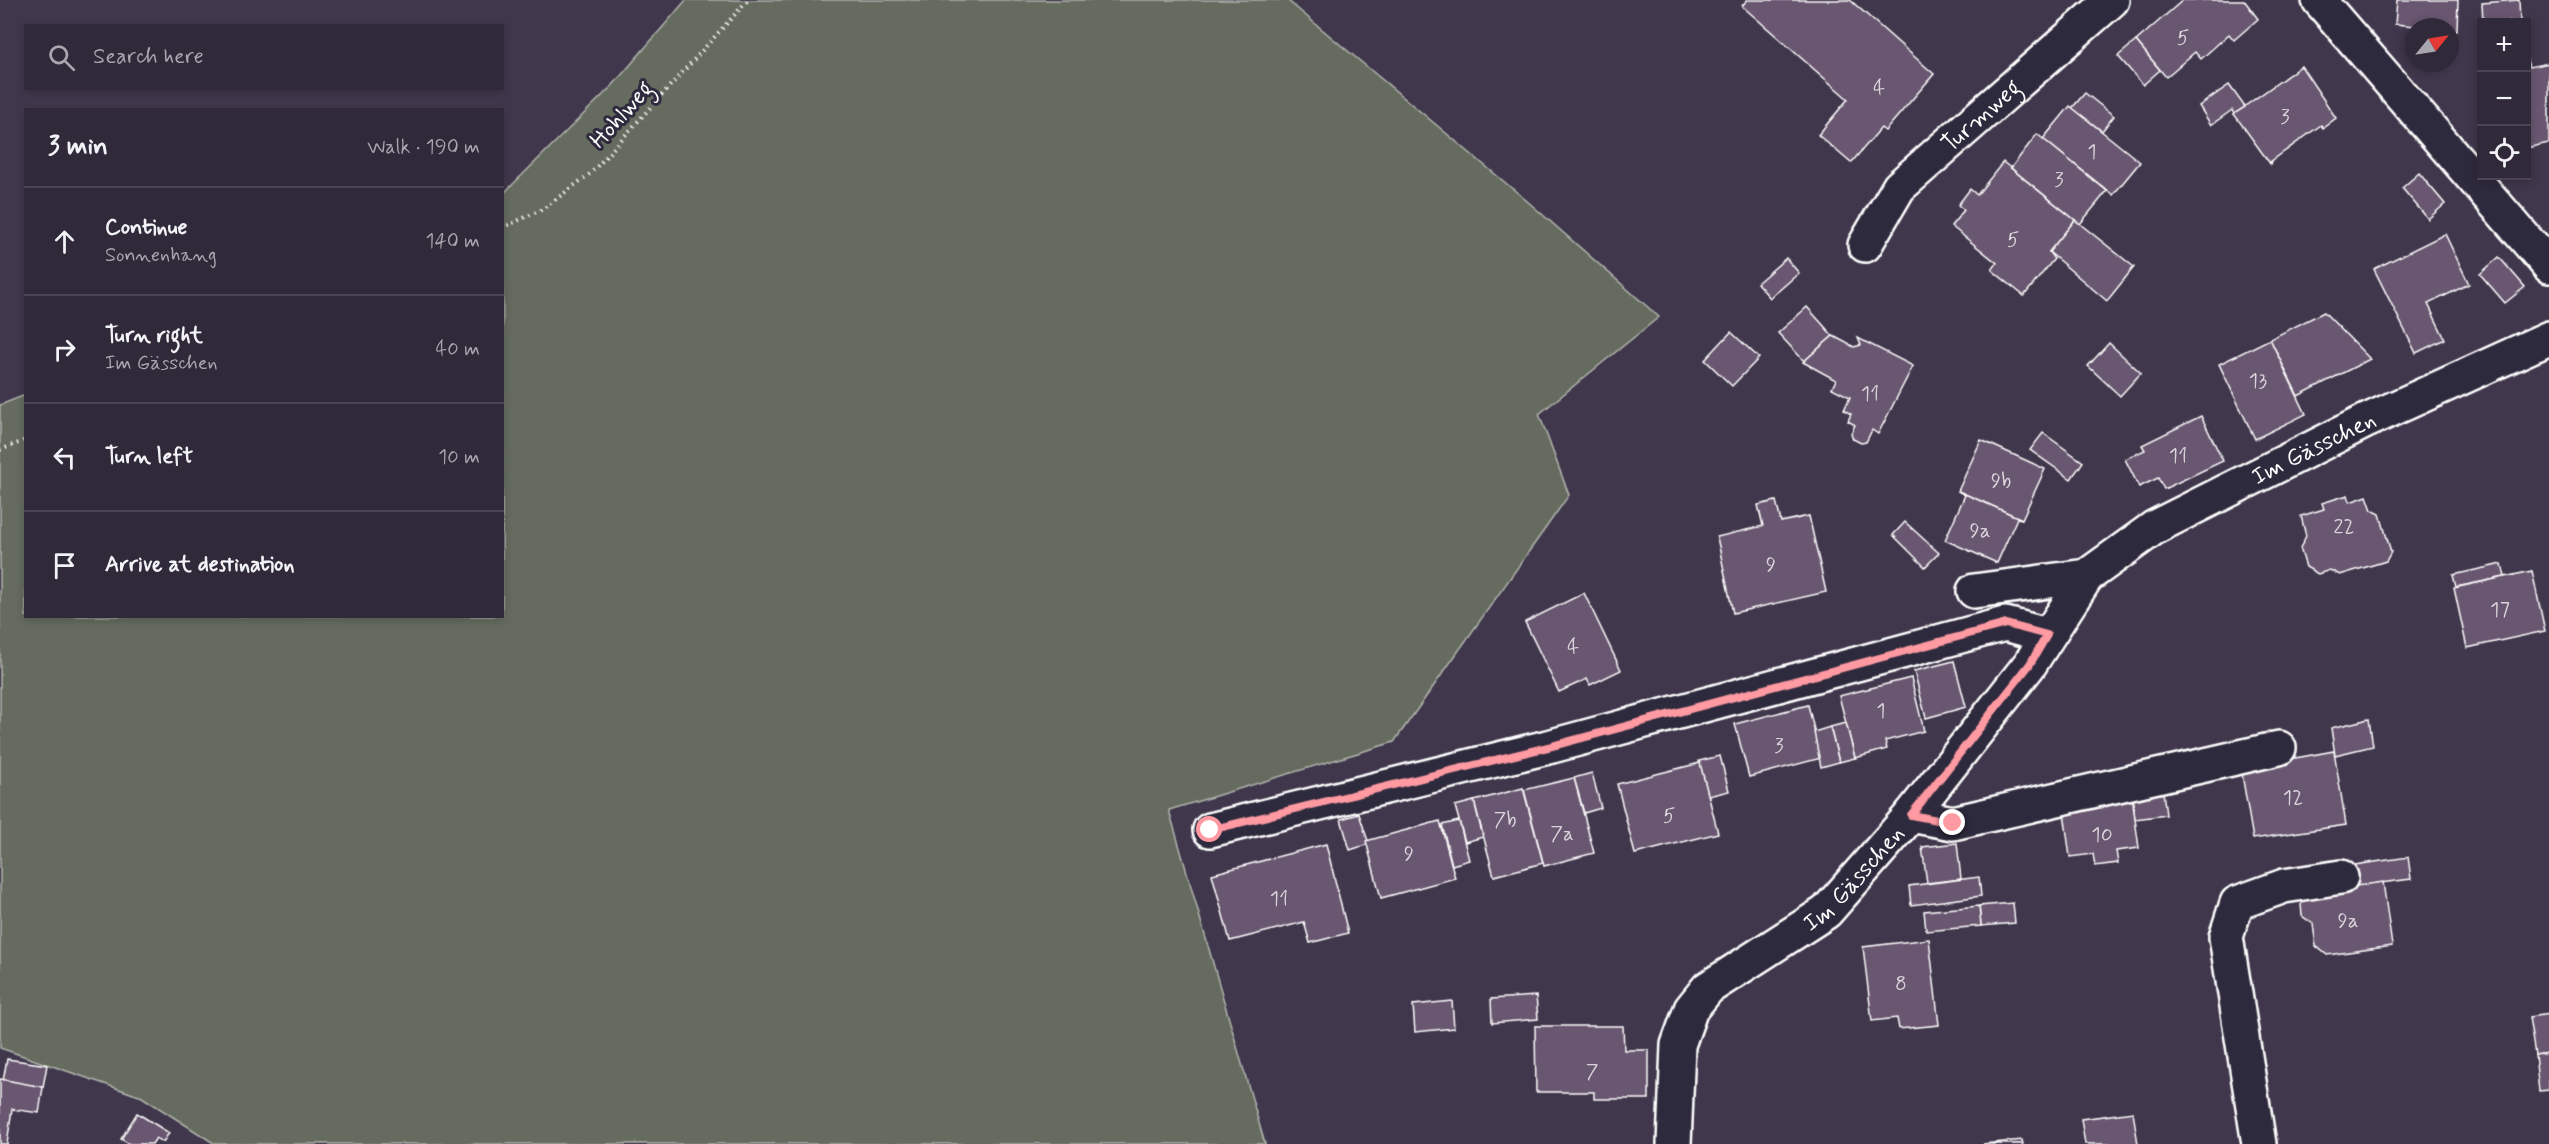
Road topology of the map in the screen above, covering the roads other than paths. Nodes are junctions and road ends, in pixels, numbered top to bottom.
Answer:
1 (2112, 0) edge
2 (2319, 0) edge
3 (1865, 245) dead end
4 (2549, 266) edge
5 (2549, 338) edge
6 (2087, 576) junction
7 (1974, 591) dead end
8 (2047, 635) junction
9 (2280, 748) dead end
10 (1911, 815) junction
11 (1210, 830) dead end
12 (2341, 876) dead end
13 (1674, 1144) edge
14 (2259, 1144) edge

1 - 3 street, Turmweg
2 - 4 street
5 - 6 street, Im Gässchen
6 - 7 street, Im Gässchen
6 - 8 street, Im Gässchen
8 - 10 street, Im Gässchen
8 - 11 street
9 - 10 street
10 - 13 street, Im Gässchen
12 - 14 street

